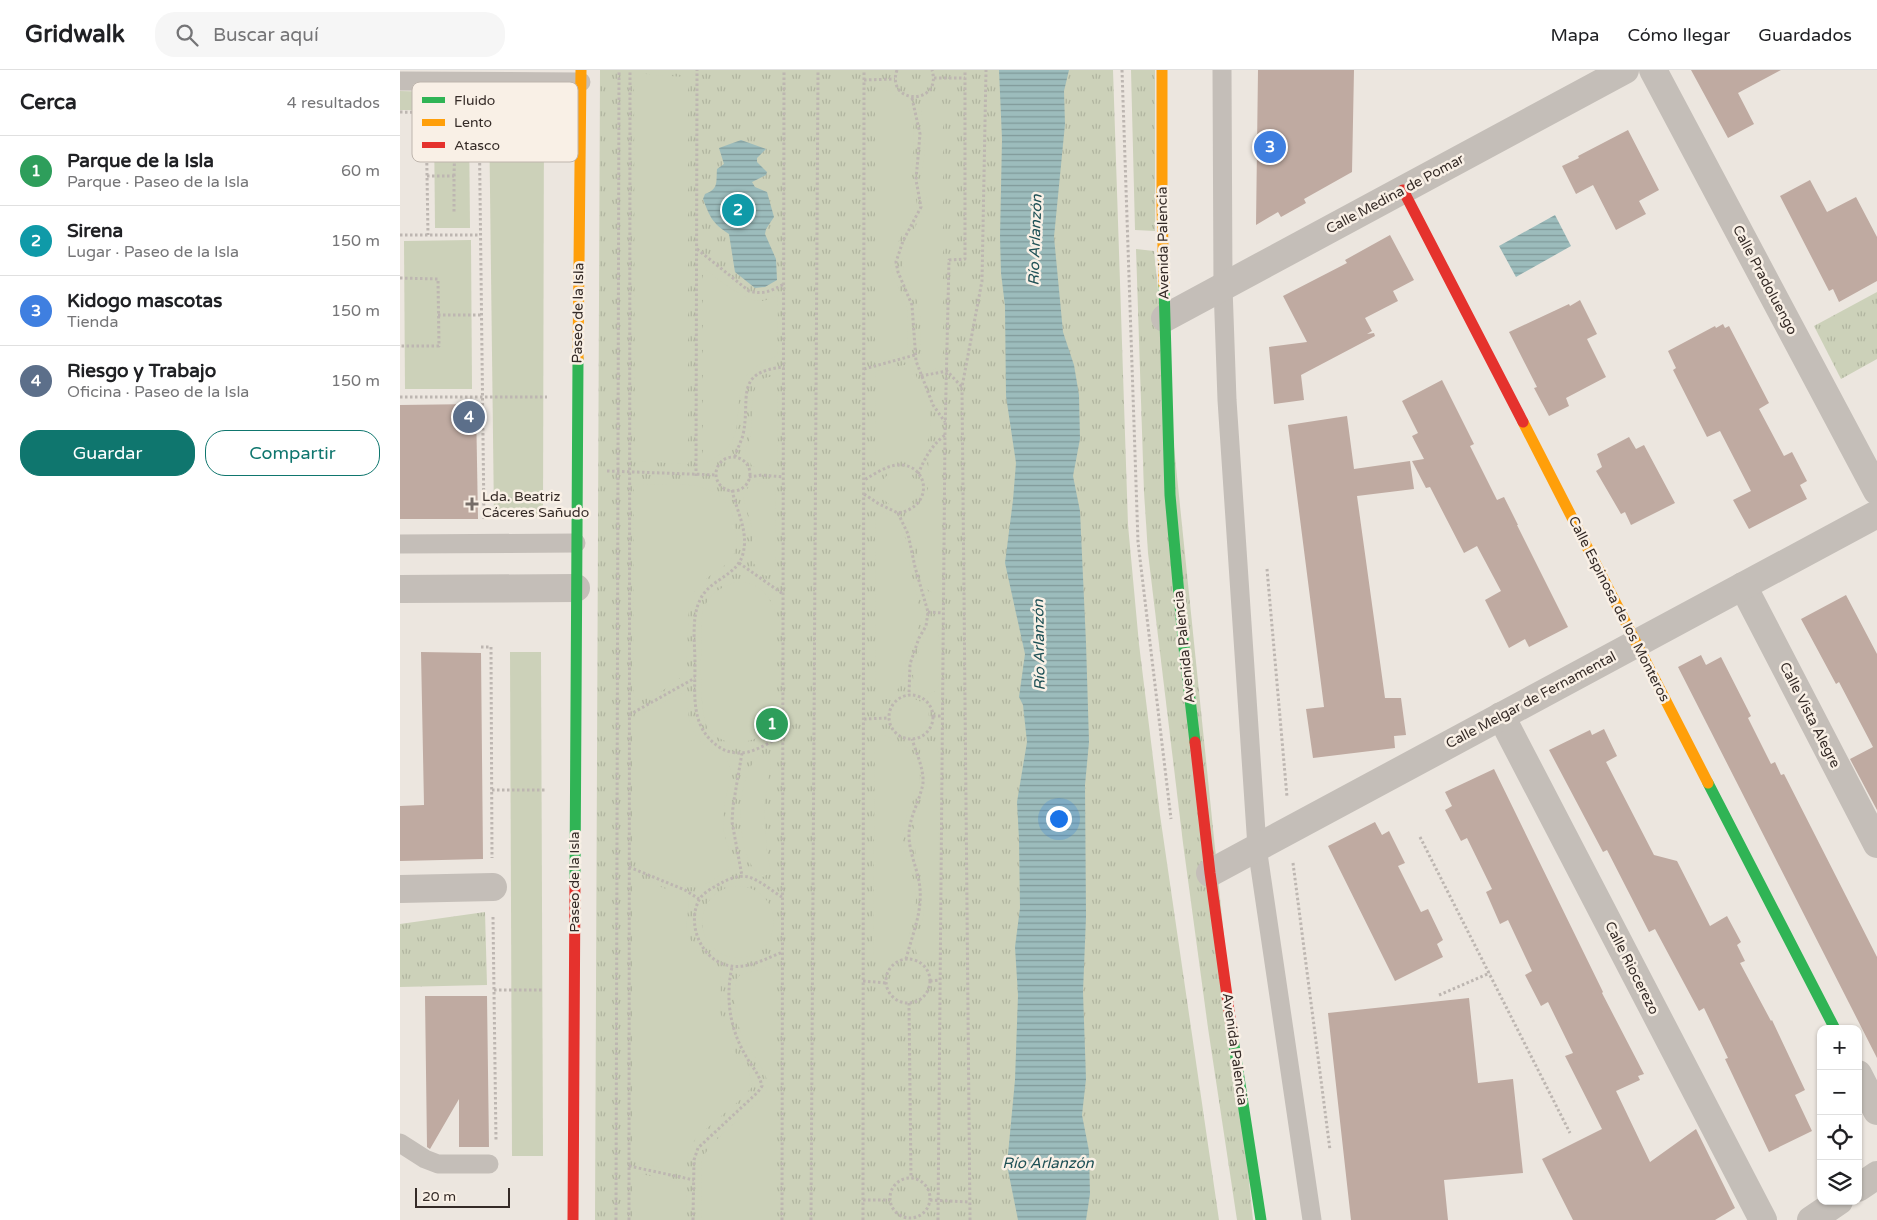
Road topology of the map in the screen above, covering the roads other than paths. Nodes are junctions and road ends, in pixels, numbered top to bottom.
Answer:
1 (1162, 70) edge
2 (1222, 70) edge
3 (1625, 70) edge
4 (1653, 70) edge
5 (581, 76) edge
6 (400, 81) edge
7 (1403, 190) junction
8 (1222, 287) junction
9 (1165, 318) junction
10 (1877, 490) edge
11 (1877, 514) edge
12 (576, 543) junction
13 (400, 544) edge
14 (1743, 586) junction
15 (576, 588) junction
16 (400, 590) edge
17 (1636, 643) junction
18 (1501, 716) junction
19 (1877, 844) edge
20 (1257, 848) junction
21 (1210, 873) junction
22 (493, 887) dead end
23 (400, 889) edge
24 (1833, 1025) edge
25 (1862, 1082) edge
26 (1877, 1111) edge
27 (400, 1144) edge
28 (489, 1164) dead end
29 (1877, 1174) edge
30 (1862, 1185) edge
31 (1833, 1205) edge
32 (572, 1220) edge
33 (1261, 1220) edge
34 (1312, 1220) edge
35 (1763, 1220) edge
36 (1812, 1220) edge

1 - 9 main road, Avenida Palencia
2 - 8 lane
3 - 7 street, Calle Medina de Pomar
4 - 10 street, Calle Pradoluengo
5 - 6 lane, Paseo de la Isla
5 - 12 main road, Paseo de la Isla
7 - 8 street, Calle Medina de Pomar
7 - 17 main road, Calle Espinosa de los Monteros
8 - 9 street, Calle Medina de Pomar
8 - 20 lane
9 - 21 main road, Avenida Palencia
11 - 14 street, Calle Melgar de Fernamental
12 - 13 lane
12 - 15 main road, Paseo de la Isla
14 - 17 street, Calle Melgar de Fernamental
14 - 19 street, Calle Vista Alegre
15 - 16 street
15 - 32 main road, Paseo de la Isla
17 - 18 street, Calle Melgar de Fernamental
17 - 24 main road, Calle Espinosa de los Monteros
18 - 20 street, Calle Melgar de Fernamental
18 - 35 street, Calle Riocerezo
20 - 21 street, Calle Melgar de Fernamental
20 - 34 lane
21 - 33 main road, Avenida Palencia
22 - 23 street
25 - 26 street
27 - 28 lane
29 - 30 street
31 - 36 street

